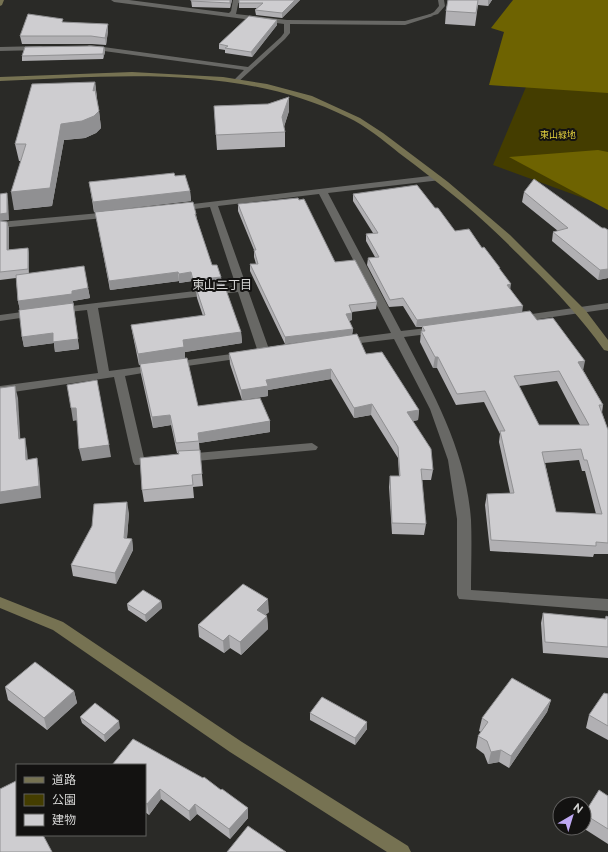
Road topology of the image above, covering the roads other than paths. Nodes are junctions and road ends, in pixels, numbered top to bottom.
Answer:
1 (1, 0) edge
2 (114, 0) edge
3 (236, 0) edge
4 (441, 0) edge
5 (0, 4) edge
6 (230, 15) junction
7 (287, 22) junction
8 (84, 47) edge
9 (46, 48) edge
10 (0, 49) edge
11 (250, 69) junction
12 (0, 79) edge
13 (237, 81) junction
14 (438, 178) junction
15 (322, 191) junction
16 (213, 204) junction
17 (167, 209) edge
18 (121, 214) edge
19 (0, 225) edge
20 (242, 288) junction
21 (92, 306) junction
22 (608, 306) edge
23 (580, 310) junction
24 (0, 318) edge
25 (508, 320) edge
26 (445, 328) edge
27 (398, 335) junction
28 (335, 343) edge
29 (608, 348) edge
30 (119, 373) junction
31 (104, 375) junction
32 (0, 390) edge
33 (312, 447) dead end
34 (0, 602) edge
35 (608, 606) edge
36 (402, 852) edge

1 - 5 street
2 - 6 street
3 - 6 street
4 - 7 street
6 - 7 street
7 - 11 street
8 - 11 street
9 - 10 street
11 - 13 street
12 - 13 street
13 - 14 street
14 - 15 street
14 - 23 street
15 - 16 street
15 - 27 street
16 - 17 street
16 - 20 street
18 - 19 street
20 - 21 street
20 - 30 street
21 - 24 street
21 - 31 street
22 - 23 street
23 - 25 street
23 - 29 street
26 - 27 street
27 - 28 street
27 - 35 street
30 - 31 street
30 - 33 street
31 - 32 street
34 - 36 street

